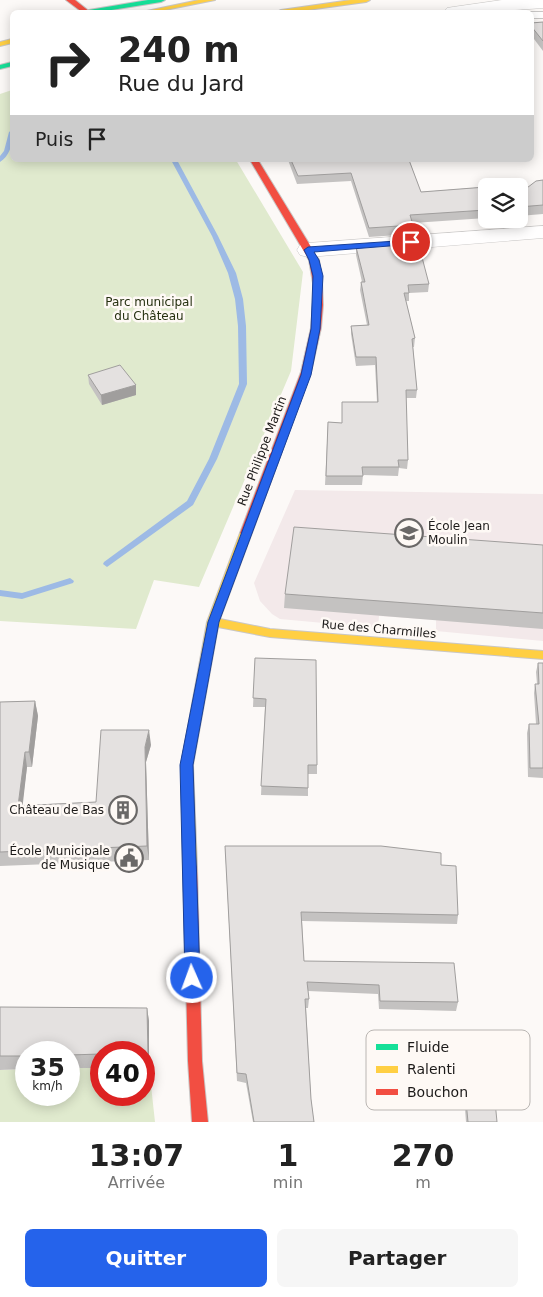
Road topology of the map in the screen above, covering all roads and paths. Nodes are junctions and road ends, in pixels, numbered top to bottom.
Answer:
1 (70, 0) edge
2 (160, 0) edge
3 (211, 0) edge
4 (366, 0) edge
5 (543, 3) edge
6 (85, 10) edge
7 (100, 10) edge
8 (157, 10) edge
9 (295, 10) edge
10 (484, 10) edge
11 (255, 162) edge
12 (543, 232) edge
13 (308, 250) junction
14 (214, 622) junction
15 (543, 655) edge
16 (200, 1122) edge

1 - 6 main road
2 - 7 main road
3 - 8 main road
4 - 9 main road
5 - 10 street
11 - 13 main road, Rue Philippe Martin
12 - 13 street
13 - 14 main road, Rue Philippe Martin
14 - 15 main road, Rue des Charmilles
14 - 16 main road, Rue Philippe Martin

